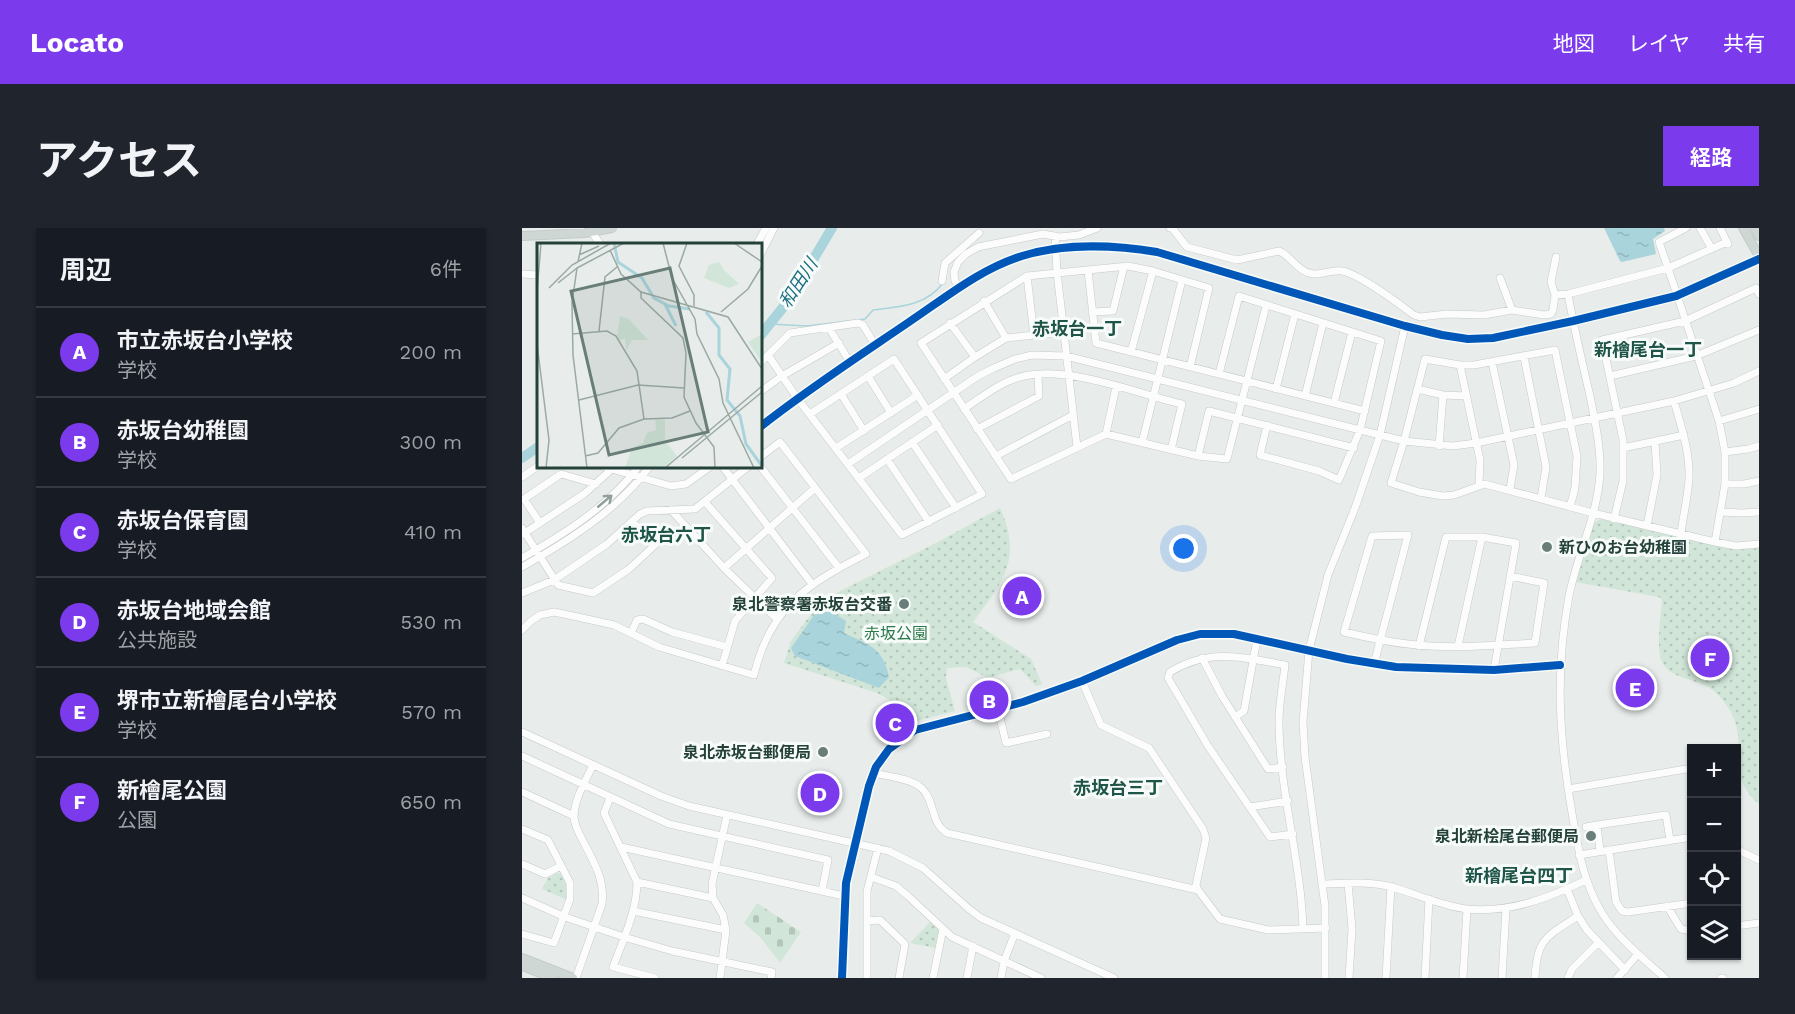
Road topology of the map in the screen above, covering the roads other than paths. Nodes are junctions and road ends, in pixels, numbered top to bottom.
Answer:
1 (612, 228) edge
2 (766, 228) edge
3 (774, 228) edge
4 (1097, 228) edge
5 (1170, 228) edge
6 (1686, 228) edge
7 (1700, 228) edge
8 (1720, 228) edge
9 (1743, 228) edge
10 (1755, 228) edge
11 (592, 232) junction
12 (522, 236) edge
13 (1054, 236) junction
14 (1759, 236) edge
15 (599, 243) edge
16 (758, 243) edge
17 (978, 247) junction
18 (1712, 249) junction
19 (1055, 250) junction
20 (762, 251) edge
21 (1221, 256) junction
22 (1556, 257) dead end
23 (1759, 257) edge
24 (1124, 266) junction
25 (1668, 268) junction
26 (1218, 269) junction
27 (1088, 270) junction
28 (1153, 271) junction
29 (1057, 272) junction
30 (522, 274) edge
31 (537, 275) edge
32 (1027, 276) junction
33 (1500, 278) dead end
34 (1182, 280) junction
35 (942, 281) dead end
36 (960, 288) junction
37 (1568, 294) junction
38 (1759, 294) edge
39 (1555, 295) junction
40 (1676, 296) junction
41 (984, 301) junction
42 (1266, 306) junction
43 (1512, 310) junction
44 (1092, 312) junction
45 (1295, 314) junction
46 (1574, 321) junction
47 (1684, 321) junction
48 (950, 323) junction
49 (1323, 323) junction
50 (1405, 326) junction
51 (829, 328) junction
52 (1759, 330) edge
53 (1063, 332) junction
54 (1352, 332) junction
55 (1034, 334) junction
56 (1006, 338) junction
57 (838, 343) junction
58 (875, 345) junction
59 (1131, 352) junction
60 (768, 355) junction
61 (1066, 356) junction
62 (975, 357) junction
63 (1524, 357) junction
64 (1696, 357) junction
65 (1161, 360) junction
66 (762, 361) edge
67 (850, 362) junction
68 (1492, 363) junction
69 (1460, 365) junction
70 (1190, 367) junction
71 (1759, 371) edge
72 (1219, 374) junction
73 (1038, 375) junction
74 (1068, 375) junction
75 (783, 376) junction
76 (868, 376) junction
77 (1610, 376) junction
78 (944, 379) junction
79 (1157, 379) junction
80 (1246, 382) junction
81 (1116, 387) junction
82 (1276, 389) junction
83 (1417, 389) junction
84 (762, 391) edge
85 (1708, 392) junction
86 (841, 394) junction
87 (953, 394) junction
88 (918, 395) junction
89 (1443, 395) junction
90 (1305, 396) junction
91 (1466, 396) junction
92 (1152, 397) junction
93 (797, 398) junction
94 (1242, 400) junction
95 (1674, 401) junction
96 (1334, 403) junction
97 (1759, 409) edge
98 (927, 410) junction
99 (964, 410) junction
100 (1365, 411) junction
101 (891, 413) junction
102 (1618, 413) junction
103 (810, 414) junction
104 (1073, 415) junction
105 (1238, 418) junction
106 (1594, 418) junction
107 (1719, 421) junction
108 (1572, 423) junction
109 (762, 425) edge
110 (938, 425) junction
111 (1267, 425) junction
112 (977, 429) junction
113 (1360, 430) junction
114 (1540, 430) junction
115 (864, 431) junction
116 (1106, 434) junction
117 (1380, 435) junction
118 (1684, 435) junction
119 (1508, 436) junction
120 (1404, 441) junction
121 (1655, 441) junction
122 (912, 442) junction
123 (1142, 443) junction
124 (1476, 443) junction
125 (1439, 446) junction
126 (1759, 446) edge
127 (1077, 447) junction
128 (836, 448) junction
129 (1354, 448) junction
130 (1623, 448) junction
131 (1171, 450) junction
132 (1725, 452) junction
133 (762, 456) edge
134 (996, 456) junction
135 (1198, 456) junction
136 (887, 459) junction
137 (848, 464) junction
138 (537, 467) edge
139 (613, 468) edge
140 (637, 468) edge
141 (649, 468) edge
142 (708, 468) edge
143 (724, 468) edge
144 (747, 468) edge
145 (762, 468) edge
146 (632, 475) junction
147 (522, 477) edge
148 (859, 478) junction
149 (641, 479) junction
150 (733, 480) junction
151 (1759, 481) edge
152 (596, 484) junction
153 (1725, 484) junction
154 (1479, 485) junction
155 (815, 488) junction
156 (1510, 489) junction
157 (1540, 498) junction
158 (705, 502) junction
159 (1570, 507) junction
160 (793, 508) junction
161 (956, 508) junction
162 (672, 510) junction
163 (1721, 512) junction
164 (1759, 512) edge
165 (1593, 513) junction
166 (1614, 519) junction
167 (632, 521) junction
168 (929, 522) junction
169 (540, 524) junction
170 (1647, 526) junction
171 (769, 528) junction
172 (523, 532) edge
173 (1681, 534) junction
174 (1482, 537) junction
175 (1715, 542) junction
176 (1759, 544) edge
177 (746, 549) junction
178 (538, 553) junction
179 (522, 558) edge
180 (522, 567) edge
181 (724, 568) junction
182 (839, 568) junction
183 (1510, 576) junction
184 (554, 580) junction
185 (812, 584) junction
186 (522, 593) edge
187 (754, 597) junction
188 (777, 619) junction
189 (522, 630) edge
190 (631, 633) junction
191 (1257, 639) junction
192 (1380, 641) junction
193 (1498, 645) junction
194 (1419, 646) junction
195 (1458, 646) junction
196 (727, 647) junction
197 (1309, 650) junction
198 (1202, 658) junction
199 (1253, 659) junction
200 (1374, 664) junction
201 (1560, 665) junction
202 (722, 666) junction
203 (1494, 670) junction
204 (1082, 681) junction
205 (998, 709) junction
206 (1235, 717) junction
207 (522, 732) edge
208 (1047, 734) dead end
209 (522, 756) edge
210 (593, 765) junction
211 (1283, 767) junction
212 (1687, 769) edge
213 (873, 773) junction
214 (583, 785) junction
215 (1568, 789) junction
216 (522, 792) edge
217 (610, 798) junction
218 (1288, 801) junction
219 (1250, 807) junction
220 (727, 815) junction
221 (574, 816) junction
222 (1597, 825) junction
223 (1586, 827) dead end
224 (522, 829) edge
225 (1293, 834) junction
226 (722, 837) junction
227 (1687, 838) edge
228 (1670, 840) junction
229 (855, 843) junction
230 (621, 848) junction
231 (878, 848) junction
232 (1609, 850) junction
233 (1600, 851) junction
234 (1741, 851) edge
235 (1579, 855) junction
236 (1759, 860) edge
237 (522, 864) edge
238 (561, 866) junction
239 (715, 867) junction
240 (871, 877) junction
241 (1586, 880) junction
242 (637, 882) junction
243 (1348, 883) junction
244 (1323, 884) junction
245 (1391, 886) junction
246 (1567, 889) junction
247 (1198, 890) junction
248 (822, 891) junction
249 (844, 896) junction
250 (522, 898) edge
251 (713, 898) junction
252 (1429, 899) junction
253 (1687, 904) edge
254 (1667, 906) junction
255 (1506, 908) junction
256 (1467, 909) junction
257 (633, 910) junction
258 (1578, 916) junction
259 (565, 917) junction
260 (867, 921) junction
261 (1759, 923) edge
262 (1741, 925) edge
263 (594, 928) junction
264 (1303, 928) junction
265 (1326, 928) junction
266 (943, 929) junction
267 (726, 930) junction
268 (1687, 930) edge
269 (1015, 933) junction
270 (522, 934) edge
271 (624, 937) junction
272 (1598, 943) junction
273 (973, 946) junction
274 (1638, 954) junction
275 (522, 958) edge
276 (1004, 961) junction
277 (723, 962) junction
278 (522, 966) edge
279 (1625, 970) junction
280 (1030, 976) edge
281 (1661, 977) edge
282 (553, 978) edge
283 (575, 978) edge
284 (655, 978) edge
285 (720, 978) edge
286 (771, 978) edge
287 (842, 978) edge
288 (867, 978) edge
289 (899, 978) edge
290 (933, 978) edge
291 (967, 978) edge
292 (1001, 978) edge
293 (1041, 978) edge
294 (1114, 978) edge
295 (1325, 978) edge
296 (1349, 978) edge
297 (1386, 978) edge
298 (1425, 978) edge
299 (1463, 978) edge
300 (1502, 978) edge
301 (1535, 978) edge
302 (1568, 978) edge
303 (1617, 978) edge

1 - 11 main road
2 - 16 street
3 - 20 street
4 - 13 street
5 - 21 street
6 - 25 street
7 - 18 street
8 - 18 street
9 - 23 main road
10 - 14 main road
11 - 12 main road
11 - 15 street
13 - 17 street
13 - 19 street
17 - 35 street
17 - 36 street
18 - 25 street
19 - 26 street
19 - 29 street
19 - 36 street
21 - 26 street
21 - 43 street
22 - 39 street
23 - 40 street
24 - 27 street
24 - 28 street
24 - 44 street
25 - 37 street
25 - 40 street
26 - 50 street
27 - 29 street
27 - 44 street
28 - 34 street
28 - 59 street
29 - 32 street
29 - 53 street
30 - 31 street
32 - 41 street
32 - 55 street
33 - 43 street
34 - 65 street
34 - 70 street
36 - 58 street
37 - 39 street
37 - 46 street
38 - 47 street
39 - 43 street
40 - 46 street
40 - 47 street
41 - 48 street
41 - 56 street
42 - 45 street
42 - 72 street
42 - 80 street
44 - 59 street
45 - 49 street
45 - 82 street
46 - 50 street
46 - 106 street
47 - 64 street
47 - 77 street
48 - 62 street
48 - 78 street
49 - 54 street
49 - 90 street
50 - 117 street
51 - 57 street
51 - 58 street
51 - 60 street
52 - 64 street
53 - 55 street
53 - 61 street
54 - 96 street
54 - 100 street
55 - 56 street
56 - 62 street
57 - 67 street
57 - 75 street
58 - 67 street
59 - 65 street
60 - 66 street
60 - 75 street
61 - 74 street
61 - 79 street
61 - 87 street
62 - 78 street
63 - 68 street
63 - 108 street
63 - 114 street
64 - 77 street
64 - 85 street
65 - 70 street
65 - 79 street
67 - 93 street
68 - 69 street
68 - 119 street
69 - 83 street
69 - 91 street
70 - 72 street
71 - 85 street
72 - 80 street
73 - 74 street
73 - 99 street
73 - 112 street
74 - 81 street
74 - 104 street
75 - 84 street
75 - 93 street
76 - 86 street
76 - 88 street
76 - 101 street
77 - 102 street
78 - 87 street
79 - 92 street
79 - 94 street
80 - 82 street
80 - 94 street
81 - 92 street
81 - 116 street
82 - 90 street
83 - 89 street
83 - 120 street
85 - 95 street
85 - 107 street
86 - 103 street
86 - 115 street
87 - 98 street
87 - 99 street
88 - 98 street
88 - 101 street
89 - 91 street
89 - 125 street
90 - 96 street
91 - 124 street
92 - 123 street
92 - 131 street
93 - 103 street
93 - 109 street
94 - 105 street
94 - 113 street
95 - 102 street
95 - 118 street
96 - 100 street
97 - 107 street
98 - 110 street
98 - 137 street
99 - 112 street
100 - 113 street
101 - 115 street
102 - 106 street
102 - 130 street
103 - 128 street
104 - 127 street
104 - 134 street
105 - 111 street
105 - 135 street
105 - 135 street
106 - 108 street
106 - 165 street
107 - 132 street
108 - 114 street
108 - 159 street
110 - 122 street
110 - 161 street
111 - 129 street
111 - 129 street
112 - 134 street
113 - 117 street
113 - 129 street
114 - 119 street
114 - 157 street
115 - 128 street
116 - 123 street
116 - 127 street
117 - 120 street
117 - 197 street
118 - 121 street
118 - 173 street
119 - 124 street
119 - 156 street
120 - 125 street
120 - 154 street
121 - 130 street
121 - 170 street
122 - 136 street
122 - 161 street
123 - 131 street
124 - 125 street
124 - 154 street
126 - 132 street
127 - 134 street
128 - 137 street
130 - 166 street
131 - 135 street
132 - 153 street
133 - 155 street
136 - 148 street
136 - 168 street
137 - 148 street
138 - 147 street
139 - 146 street
139 - 152 street
140 - 146 street
141 - 149 street
142 - 149 street
143 - 150 street
144 - 150 street
145 - 160 street
146 - 149 street
178 -> 146 street
148 - 168 street
149 - 178 street
150 - 158 street
150 - 171 street
151 - 153 street
152 - 169 street
152 - 169 street
153 - 163 street
154 - 156 street
155 - 160 street
155 - 182 street
156 - 157 street
157 - 159 street
158 - 162 street
158 - 177 street
159 - 165 street
160 - 171 street
160 - 182 street
161 - 168 street
162 - 167 street
162 - 181 street
163 - 164 street
163 - 175 street
165 - 166 street
165 - 201 street
166 - 170 street
167 - 184 street
167 - 184 street
169 - 172 street
170 - 173 street
171 - 177 street
171 - 185 street
172 - 178 street
173 - 175 street
174 - 183 street
174 - 194 street
174 - 195 street
175 - 176 street
177 - 181 street
177 - 187 street
178 - 179 street
178 - 180 street
178 - 184 street
181 - 187 street
182 - 185 street
183 - 193 street
183 - 193 street
184 - 186 street
185 - 188 street
187 - 188 street
187 - 196 street
188 - 202 street
189 - 190 street
190 - 196 street
190 - 202 street
191 - 197 street
191 - 199 street
191 - 204 street
192 - 192 street
192 - 194 street
192 - 200 street
193 - 195 street
193 - 203 street
194 - 195 street
196 - 202 street
197 - 200 street
197 - 244 street
198 - 199 street
198 - 206 street
198 - 219 street
199 - 206 street
199 - 211 street
200 - 203 street
201 - 203 street
201 - 215 street
204 - 205 street
204 - 247 street
205 - 208 street
205 - 213 street
206 - 211 street
207 - 210 street
209 - 214 street
210 - 214 street
210 - 220 street
211 - 218 street
212 - 215 street
213 - 229 street
213 - 247 street
214 - 217 street
214 - 221 street
215 - 235 street
216 - 221 street
217 - 226 street
217 - 230 street
218 - 219 street
218 - 225 street
219 - 225 street
220 - 226 street
220 - 229 street
221 - 263 street
222 - 223 street
222 - 228 street
222 - 233 street
224 - 238 street
225 - 264 street
226 - 239 street
226 - 248 street
227 - 228 street
228 - 232 street
229 - 231 street
229 - 249 street
230 - 239 street
230 - 242 street
231 - 240 street
231 - 269 street
232 - 233 street
232 - 254 street
233 - 235 street
234 - 236 street
235 - 241 street
237 - 238 street
238 - 259 street
239 - 248 street
239 - 251 street
240 - 260 street
240 - 266 street
241 - 246 street
241 - 274 street
242 - 251 street
242 - 257 street
243 - 244 street
243 - 245 street
243 - 296 street
244 - 265 street
245 - 252 street
245 - 297 street
246 - 255 street
246 - 258 street
247 - 264 street
248 - 249 street
249 - 287 street
250 - 259 street
251 - 267 street
252 - 256 street
252 - 298 street
253 - 254 street
254 - 268 street
255 - 256 street
255 - 300 street
256 - 299 street
257 - 267 street
257 - 271 street
258 - 272 street
258 - 301 street
259 - 263 street
259 - 270 street
260 - 288 street
260 - 289 street
261 - 262 street
263 - 271 street
263 - 283 street
264 - 265 street
265 - 295 street
266 - 273 street
266 - 290 street
267 - 277 street
269 - 276 street
269 - 294 street
271 - 277 street
271 - 284 street
272 - 279 street
272 - 302 street
273 - 276 street
273 - 291 street
274 - 279 street
274 - 281 street
275 - 283 main road
276 - 280 street
276 - 292 street
277 - 285 street
277 - 286 street
278 - 282 main road
279 - 303 street
280 - 293 street

